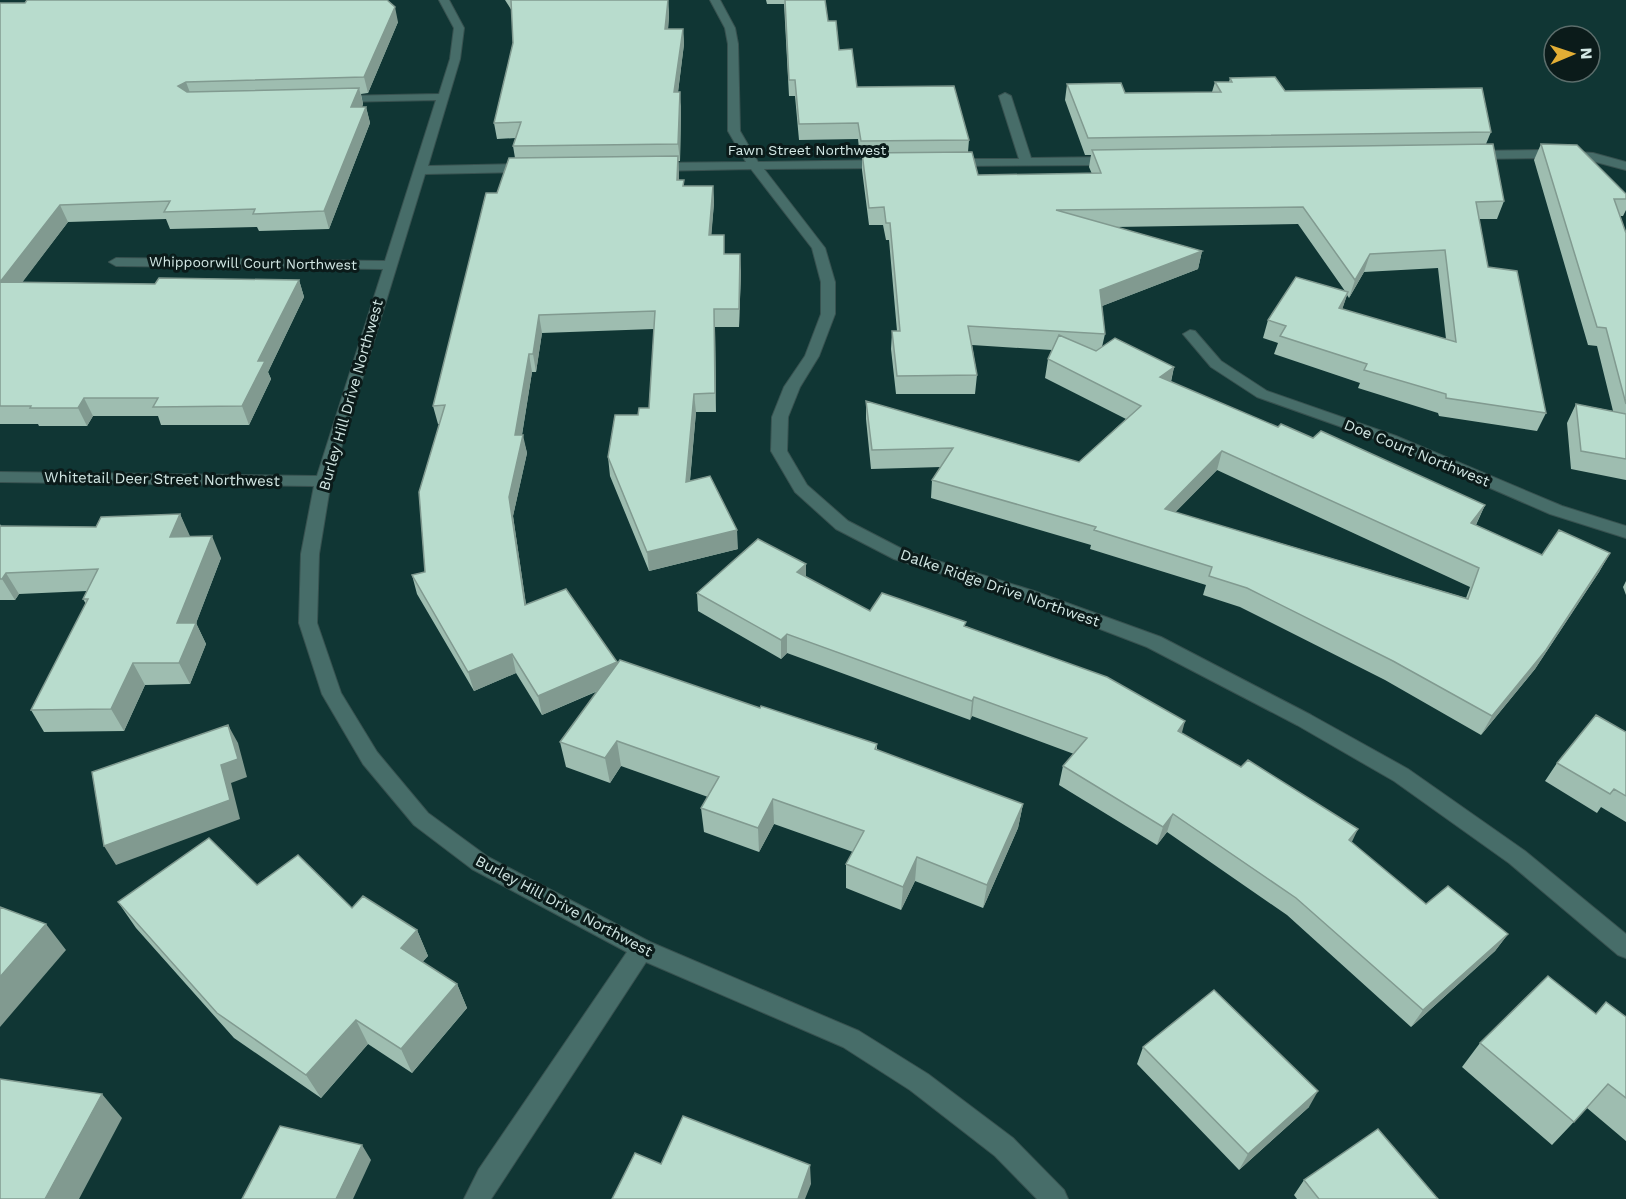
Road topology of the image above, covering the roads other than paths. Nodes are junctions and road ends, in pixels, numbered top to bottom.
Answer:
1 (444, 0) edge
2 (715, 0) edge
3 (1005, 96) dead end
4 (443, 97) junction
5 (323, 100) edge
6 (1464, 155) edge
7 (1121, 161) edge
8 (1026, 162) junction
9 (901, 164) edge
10 (935, 164) edge
11 (754, 165) junction
12 (1626, 166) edge
13 (646, 167) edge
14 (539, 168) edge
15 (419, 170) junction
16 (116, 262) dead end
17 (389, 265) junction
18 (1190, 334) dead end
19 (0, 477) edge
20 (323, 481) junction
21 (1626, 532) edge
22 (1626, 948) edge
23 (642, 949) junction
24 (477, 1199) edge
25 (1055, 1199) edge

1 - 4 street, Burley Hill Drive Northwest
2 - 11 street, Dalke Ridge Drive Northwest
3 - 8 street
4 - 5 street
4 - 15 street, Burley Hill Drive Northwest
6 - 12 street
7 - 8 street
8 - 10 street
9 - 11 street, Fawn Street Northwest
11 - 13 street, Fawn Street Northwest
11 - 22 street, Dalke Ridge Drive Northwest
14 - 15 street
15 - 17 street, Burley Hill Drive Northwest
16 - 17 street, Whippoorwill Court Northwest
17 - 20 street, Burley Hill Drive Northwest
18 - 21 street, Doe Court Northwest
19 - 20 street, Whitetail Deer Street Northwest
20 - 23 street, Burley Hill Drive Northwest
23 - 24 street
23 - 25 street, Burley Hill Drive Northwest

